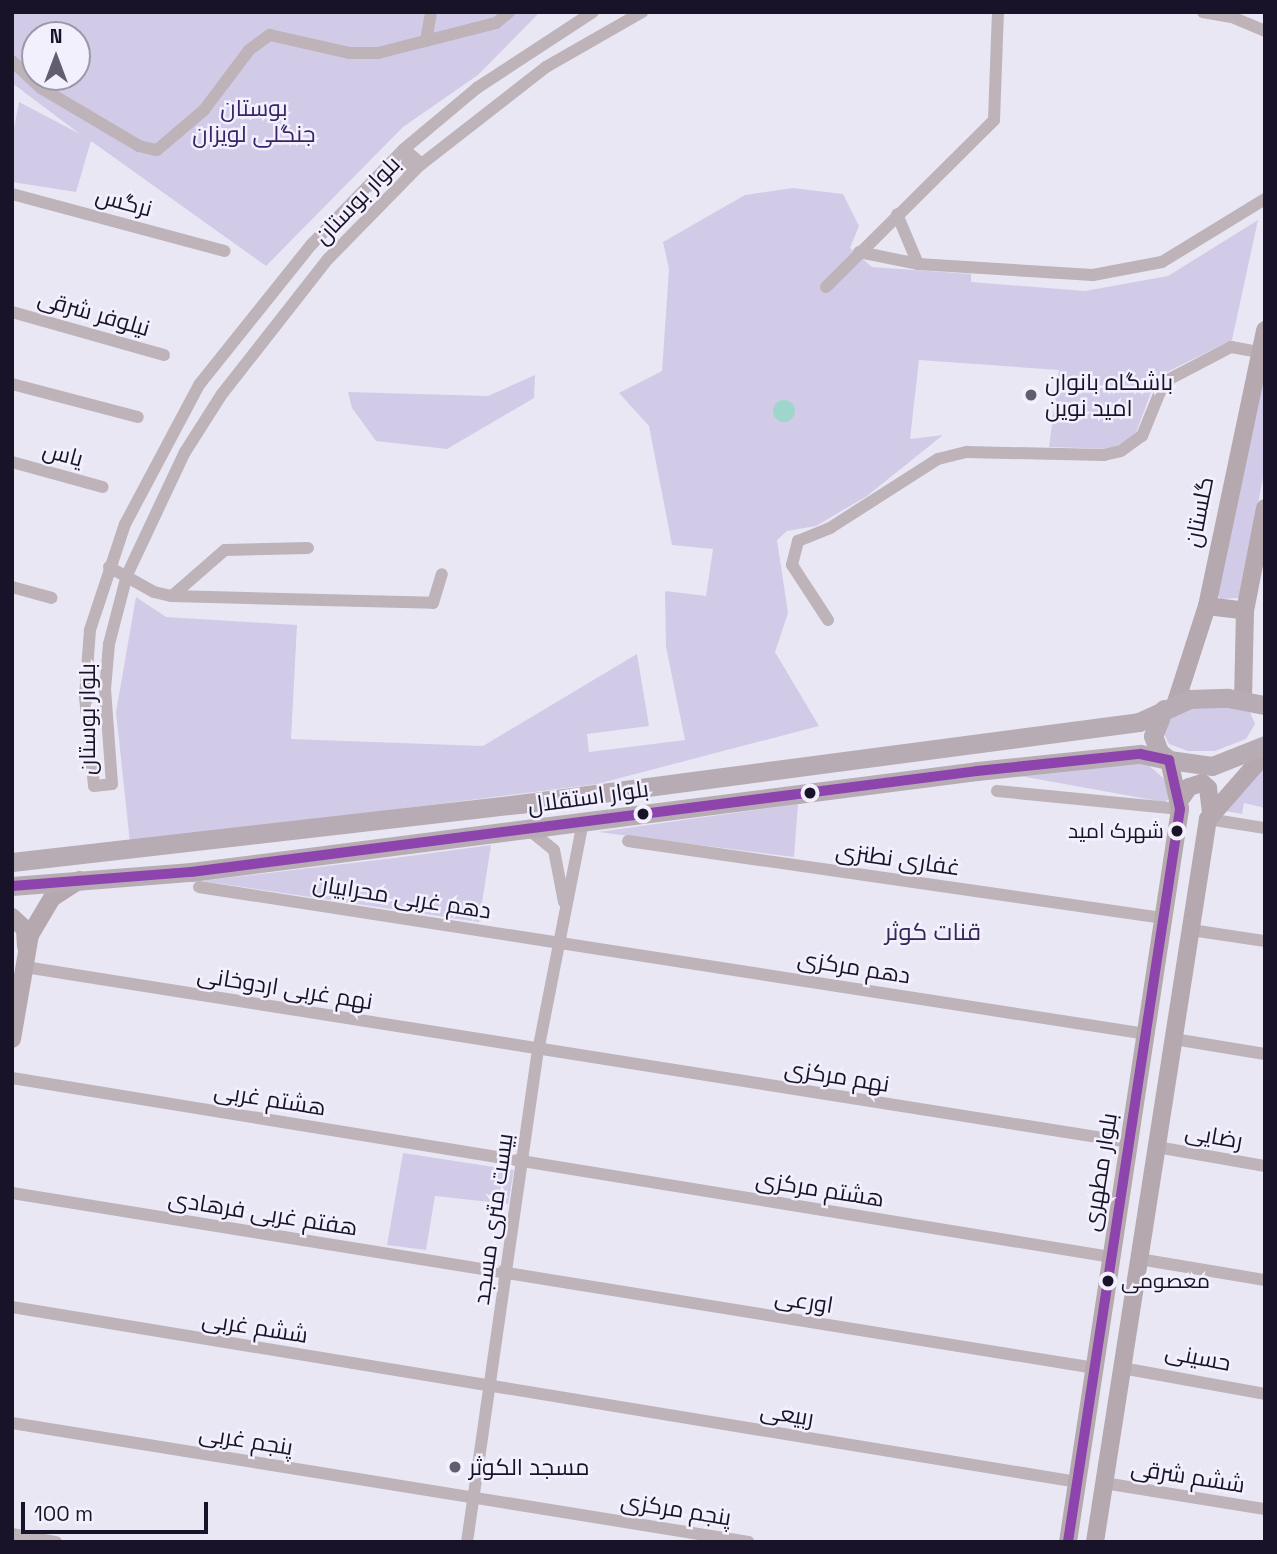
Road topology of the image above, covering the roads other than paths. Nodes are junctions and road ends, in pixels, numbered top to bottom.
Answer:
1 (431, 12) edge
2 (509, 12) edge
3 (593, 12) edge
4 (998, 12) edge
5 (1203, 12) edge
6 (638, 13) edge
7 (1265, 31) edge
8 (426, 41) junction
9 (12, 61) edge
10 (404, 149) junction
11 (422, 164) junction
12 (409, 176) junction
13 (12, 194) edge
14 (1265, 199) edge
15 (897, 214) junction
16 (224, 251) dead end
17 (859, 252) junction
18 (918, 264) junction
19 (826, 287) dead end
20 (12, 312) edge
21 (1265, 330) edge
22 (164, 355) dead end
23 (1262, 360) edge
24 (12, 384) edge
25 (199, 385) junction
26 (222, 394) junction
27 (138, 417) dead end
28 (12, 462) edge
29 (103, 487) dead end
30 (1265, 508) edge
31 (307, 548) dead end
32 (109, 567) junction
33 (442, 573) dead end
34 (127, 575) junction
35 (12, 587) edge
36 (172, 596) junction
37 (52, 598) dead end
38 (1207, 606) junction
39 (1245, 611) junction
40 (828, 620) dead end
41 (86, 657) junction
42 (108, 662) junction
43 (1243, 700) junction
44 (1265, 705) edge
45 (1170, 706) junction
46 (1087, 729) junction
47 (1265, 745) edge
48 (1265, 754) edge
49 (1078, 760) junction
50 (1169, 760) junction
51 (997, 791) dead end
52 (1180, 804) junction
53 (1209, 815) junction
54 (583, 821) junction
55 (1265, 828) edge
56 (528, 830) junction
57 (628, 841) dead end
58 (12, 862) edge
59 (80, 880) junction
60 (12, 886) edge
61 (199, 887) dead end
62 (564, 902) junction
63 (12, 917) edge
64 (1163, 918) junction
65 (1191, 930) junction
66 (1265, 941) edge
67 (556, 942) junction
68 (25, 967) junction
69 (1146, 1034) junction
70 (12, 1039) edge
71 (1174, 1039) junction
72 (538, 1051) junction
73 (1265, 1054) edge
74 (12, 1078) edge
75 (1129, 1142) junction
76 (1157, 1147) junction
77 (521, 1162) junction
78 (1265, 1166) edge
79 (12, 1193) edge
80 (1111, 1257) junction
81 (1139, 1259) junction
82 (506, 1275) junction
83 (1265, 1280) edge
84 (12, 1307) edge
85 (1094, 1368) junction
86 (1122, 1368) junction
87 (491, 1387) junction
88 (1265, 1394) edge
89 (12, 1423) edge
90 (1077, 1482) junction
91 (1104, 1483) junction
92 (473, 1497) junction
93 (1265, 1509) edge
94 (12, 1534) edge
95 (57, 1542) edge
96 (467, 1542) edge
97 (748, 1542) edge
98 (1068, 1542) edge
99 (1095, 1542) edge

1 - 8 street
2 - 8 street
3 - 10 street, بلوار بوستان
4 - 15 street
5 - 7 street
6 - 11 street, بلوار بوستان
8 - 9 street
10 - 11 street
10 - 12 street
10 - 25 street, بلوار بوستان
11 - 12 street, بلوار بوستان
12 - 26 street, بلوار بوستان
13 - 16 street, نرگس
14 - 18 street
15 - 17 street
15 - 18 street
17 - 18 street
17 - 19 street
20 - 22 street, نیلوفر شرقی
21 - 23 main road, گلستان
23 - 38 main road, گلستان
23 - 40 street
24 - 27 street
25 - 26 street
25 - 32 street, بلوار بوستان
26 - 34 street, بلوار بوستان
28 - 29 street, یاس
30 - 39 main road
31 - 36 street
32 - 34 street
32 - 41 street, بلوار بوستان
33 - 36 street
34 - 36 street
34 - 42 street, بلوار بوستان
35 - 37 street
38 - 39 main road
38 - 45 main road, گلستان
39 - 43 main road
41 - 42 street
41 - 42 street, بلوار بوستان
43 - 44 main road, بلوار استقلال
43 - 45 main road, بلوار استقلال
45 - 46 main road, بلوار استقلال
45 - 50 main road
46 - 49 main road
46 - 58 main road, بلوار استقلال
47 - 50 main road, بلوار استقلال
48 - 53 main road
49 - 50 main road, بلوار استقلال
49 - 54 main road, بلوار استقلال
50 - 52 main road
51 - 52 street
52 - 53 main road
52 - 64 main road, بلوار مطهری
53 - 55 street
53 - 65 main road
54 - 56 main road, بلوار استقلال
54 - 62 street, بیست متری مسجد
56 - 59 main road, بلوار استقلال
56 - 62 street, بیست متری مسجد
57 - 64 street, غفاری نطنزی
59 - 60 main road, بلوار استقلال
59 - 68 main road
61 - 67 street, دهم غربی محرابیان
62 - 67 street, بیست متری مسجد
63 - 68 main road
64 - 69 main road, بلوار مطهری
65 - 66 street
65 - 71 main road
67 - 69 street, دهم مرکزی
67 - 72 street, بیست متری مسجد
68 - 70 main road
68 - 72 street, نهم غربی اردوخانی
69 - 75 main road, بلوار مطهری
71 - 73 street
71 - 76 main road
72 - 75 street, نهم مرکزی
72 - 77 street, بیست متری مسجد
74 - 77 street, هشتم غربی
75 - 80 main road, بلوار مطهری
76 - 78 street, رضایی
76 - 81 main road
77 - 80 street, هشتم مرکزی
77 - 82 street, بیست متری مسجد
79 - 82 street, هفتم غربی فرهادی
80 - 85 main road, بلوار مطهری
81 - 83 street
81 - 86 main road
82 - 85 street, اورعی
82 - 87 street, بیست متری مسجد
84 - 87 street, ششم غربی
85 - 90 main road, بلوار مطهری
86 - 88 street, حسینی
86 - 91 main road
87 - 90 street, ربیعی
87 - 92 street, بیست متری مسجد
89 - 92 street, پنجم غربی
90 - 98 main road, بلوار مطهری
91 - 93 street, ششم شرقی
91 - 99 main road
92 - 96 street, بیست متری مسجد
92 - 97 street, پنجم مرکزی
94 - 95 street

